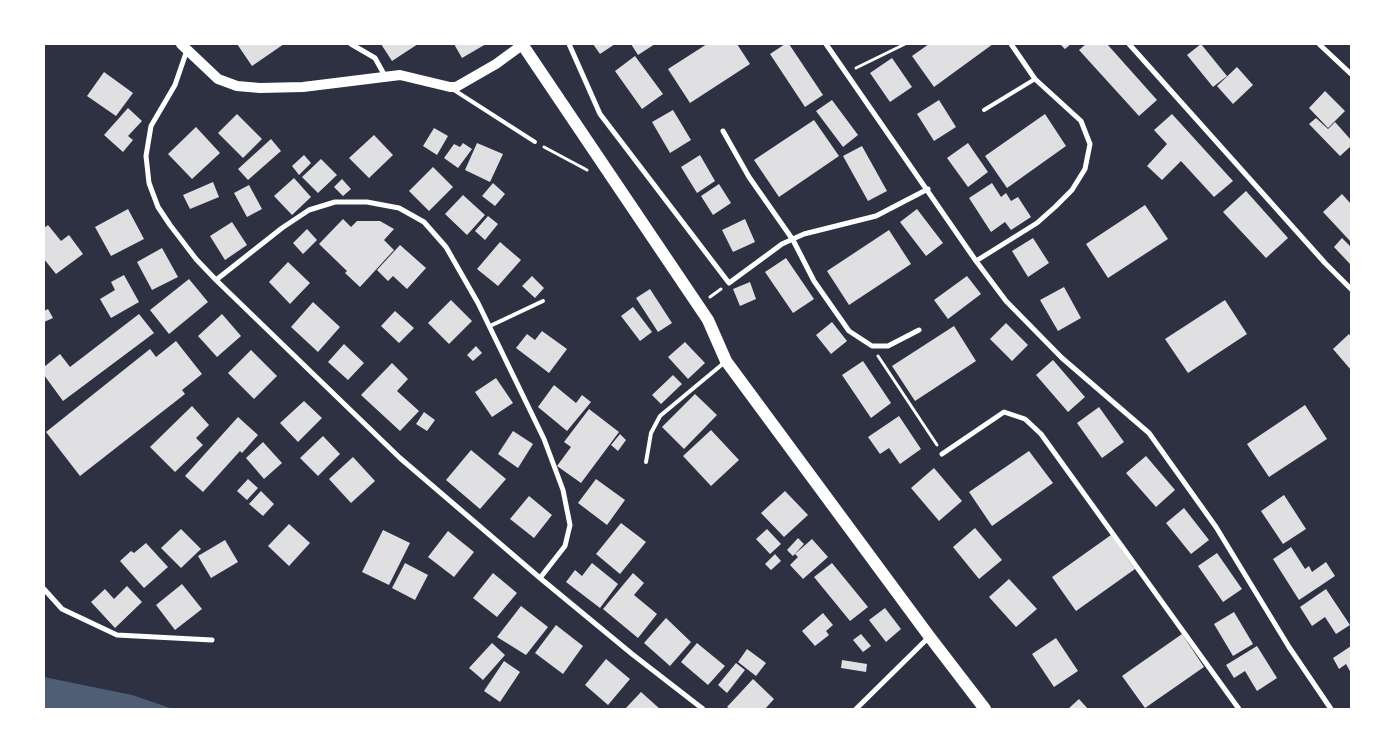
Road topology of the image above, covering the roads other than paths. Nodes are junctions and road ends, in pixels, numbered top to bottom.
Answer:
1 (351, 44) edge
2 (523, 44) edge
3 (569, 44) edge
4 (826, 44) edge
5 (1011, 44) edge
6 (1129, 44) edge
7 (1319, 44) edge
8 (184, 46) edge
9 (1351, 74) edge
10 (385, 76) junction
11 (1035, 79) junction
12 (450, 87) junction
13 (984, 110) dead end
14 (723, 131) dead end
15 (535, 142) road end
16 (928, 189) junction
17 (793, 240) junction
18 (976, 261) junction
19 (216, 280) junction
20 (1351, 288) edge
21 (544, 301) dead end
22 (490, 326) junction
23 (919, 330) dead end
24 (726, 360) junction
25 (942, 454) road end
26 (646, 462) dead end
27 (540, 578) junction
28 (44, 589) edge
29 (929, 636) junction
30 (212, 640) dead end
31 (703, 709) edge
32 (856, 709) edge
33 (985, 709) edge
34 (1239, 709) edge
35 (1331, 709) edge

1 - 10 street
2 - 12 main road
2 - 24 main road
3 - 17 street
4 - 16 street
5 - 11 street
6 - 20 street
7 - 9 street
8 - 10 main road
8 - 19 street
10 - 12 main road
11 - 13 lane
11 - 18 street
12 - 15 lane
14 - 17 street
16 - 17 street
16 - 18 street
17 - 23 street
18 - 35 street
19 - 22 street
19 - 27 street
21 - 22 lane
22 - 27 street
24 - 26 lane
24 - 29 main road
25 - 34 street
27 - 31 street
28 - 30 street
29 - 32 street
29 - 33 main road

